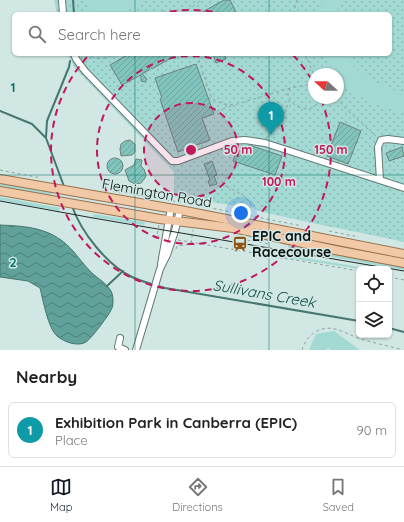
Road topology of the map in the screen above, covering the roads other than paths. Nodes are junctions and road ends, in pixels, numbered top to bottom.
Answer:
1 (62, 0) edge
2 (63, 12) edge
3 (75, 56) edge
4 (404, 141) edge
5 (0, 179) edge
6 (380, 180) junction
7 (404, 188) edge
8 (0, 191) edge
9 (175, 209) junction
10 (173, 221) junction
11 (338, 242) junction
12 (335, 250) junction
13 (404, 254) edge
14 (404, 263) edge
15 (120, 338) dead end
16 (125, 350) edge
17 (136, 350) edge

1 - 2 street
3 - 6 street
4 - 6 street
5 - 9 main road, Flemington Road
6 - 7 street
8 - 10 main road, Flemington Road
9 - 10 street
9 - 11 main road, Flemington Road
10 - 12 main road, Flemington Road
10 - 17 street
11 - 12 main road
11 - 13 main road, Flemington Road
12 - 14 main road, Flemington Road
15 - 16 street

